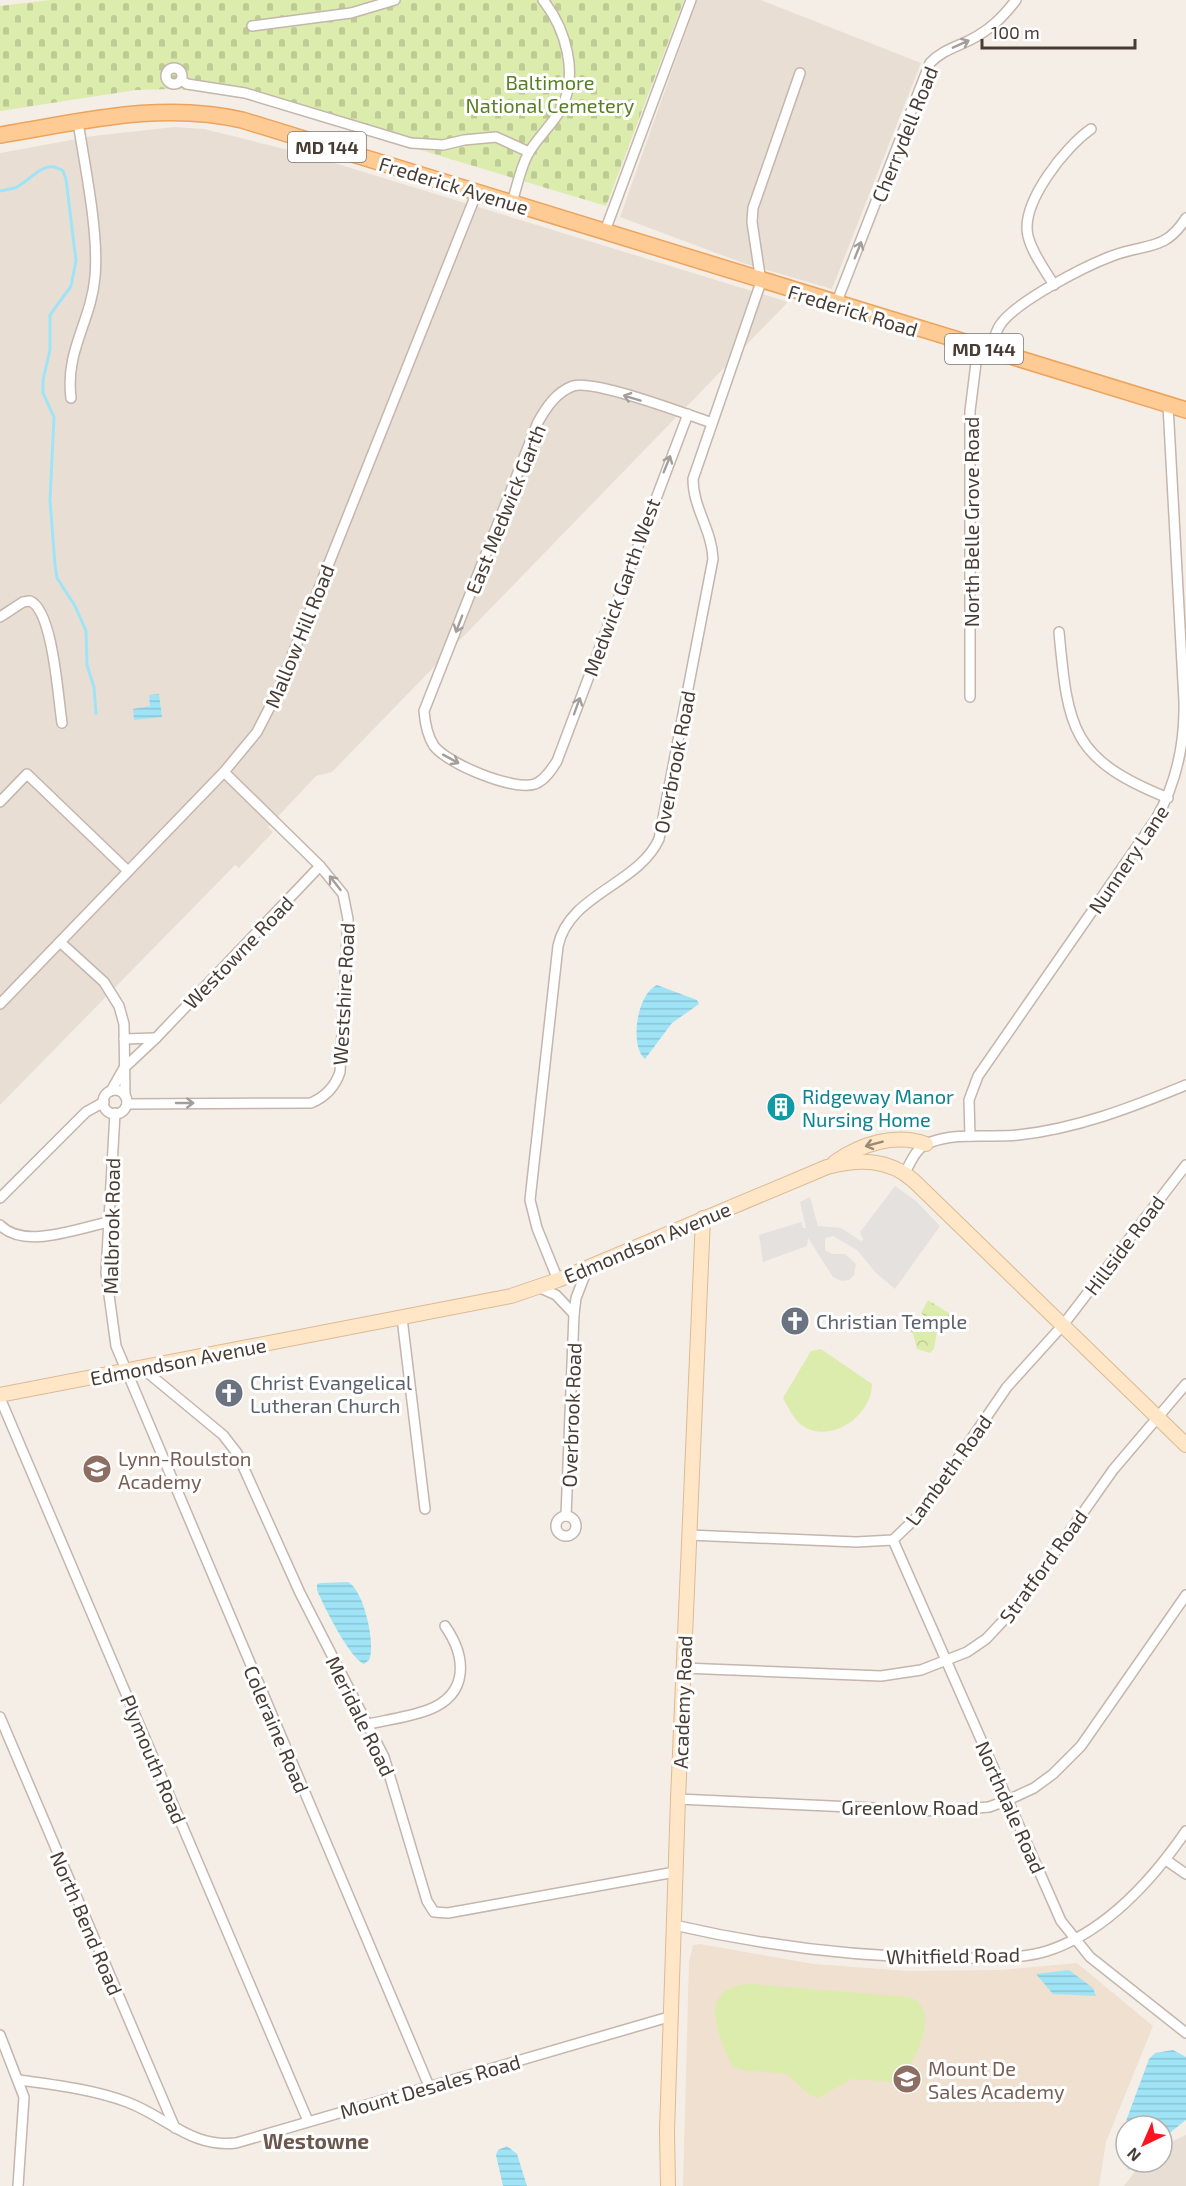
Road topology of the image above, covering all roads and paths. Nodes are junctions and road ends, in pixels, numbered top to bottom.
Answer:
1 (395, 0) edge
2 (543, 0) edge
3 (691, 0) edge
4 (1016, 0) edge
5 (252, 26) dead end
6 (800, 73) dead end
7 (181, 80) dead end
8 (78, 122) junction
9 (1091, 129) dead end
10 (0, 135) edge
11 (529, 152) junction
12 (477, 192) junction
13 (512, 202) junction
14 (1186, 218) edge
15 (605, 231) junction
16 (761, 282) junction
17 (1054, 285) junction
18 (836, 304) junction
19 (984, 349) junction
20 (71, 398) dead end
21 (1168, 405) junction
22 (1186, 410) edge
23 (688, 414) junction
24 (712, 423) junction
25 (0, 617) edge
26 (1059, 632) dead end
27 (970, 697) dead end
28 (424, 711) joint
29 (62, 723) dead end
30 (224, 772) junction
31 (1168, 798) junction
32 (0, 802) edge
33 (320, 866) junction
34 (128, 871) junction
35 (60, 942) junction
36 (0, 1004) edge
37 (156, 1038) junction
38 (124, 1039) junction
39 (124, 1068) junction
40 (1186, 1085) edge
41 (111, 1091) junction
42 (126, 1100) junction
43 (104, 1102) junction
44 (115, 1113) junction
45 (970, 1136) junction
46 (926, 1144) junction
47 (1186, 1165) edge
48 (827, 1167) junction
49 (905, 1173) junction
50 (0, 1198) edge
51 (703, 1218) junction
52 (109, 1222) junction
53 (0, 1225) edge
54 (588, 1267) junction
55 (558, 1280) junction
56 (538, 1287) junction
57 (574, 1314) junction
58 (402, 1318) junction
59 (1063, 1325) junction
60 (142, 1368) junction
61 (124, 1372) junction
62 (1186, 1384) edge
63 (0, 1396) edge
64 (1159, 1418) junction
65 (1186, 1445) edge
66 (425, 1509) dead end
67 (566, 1516) dead end
68 (689, 1535) junction
69 (893, 1539) junction
70 (1186, 1595) edge
71 (445, 1626) dead end
72 (946, 1661) junction
73 (683, 1668) junction
74 (0, 1717) edge
75 (368, 1724) junction
76 (678, 1799) junction
77 (1008, 1800) junction
78 (1186, 1831) edge
79 (1166, 1860) junction
80 (675, 1872) junction
81 (1186, 1874) edge
82 (674, 1925) junction
83 (1074, 1939) junction
84 (672, 2016) junction
85 (1186, 2033) edge
86 (0, 2036) edge
87 (19, 2080) junction
88 (429, 2086) junction
89 (308, 2121) junction
90 (175, 2128) junction
91 (18, 2186) edge
92 (668, 2186) edge

1 - 5 street
2 - 11 street
3 - 15 street
18 -> 4 street, Cherrydell Road
6 - 16 street
7 - 11 street
8 - 10 main road, Frederick Avenue / MD 144
8 - 12 main road, Frederick Avenue / MD 144
8 - 20 street
9 - 17 street
11 - 13 street
12 - 13 main road, Frederick Avenue / MD 144
12 - 30 street, Mallow Hill Road
13 - 15 main road, Frederick Avenue / MD 144
14 - 17 street, North Belle Grove Road
15 - 16 main road, Frederick Avenue / MD 144
16 - 18 main road, Frederick Road / MD 144
16 - 24 street, Overbrook Road
17 - 19 street, North Belle Grove Road
18 - 19 main road, Frederick Road / MD 144
19 - 21 main road, Frederick Road / MD 144
19 - 27 street, North Belle Grove Road
21 - 22 main road, Frederick Road / MD 144
21 - 31 street, Nunnery Lane
23 - 24 street
23 -> 28 street, East Medwick Garth
28 -> 23 street, Medwick Garth West
24 - 55 street, Overbrook Road
25 - 29 street
26 - 31 street
30 - 33 street, Westshire Road
30 - 34 street, Mallow Hill Road
31 - 45 street, Nunnery Lane
32 - 34 street
33 - 37 street, Westowne Road
42 -> 33 street, Westshire Road
34 - 35 street, Mallow Hill Road
35 - 36 street, Mallow Hill Road
35 - 38 street
37 - 38 street
37 - 39 street, Westowne Road
38 - 39 street
39 - 41 street
39 - 42 street
40 - 45 street
41 - 42 street
41 - 43 street
42 - 44 street
43 - 44 street
43 - 50 street
44 - 52 street, Malbrook Road
45 - 46 street
46 -> 48 main road
46 - 49 street
47 - 59 street, Hillside Road
48 - 49 main road, Edmondson Avenue
48 - 51 main road, Edmondson Avenue
49 - 59 main road, Edmondson Avenue
51 - 54 main road, Edmondson Avenue
51 - 68 main road, Academy Road
52 - 53 street
52 - 61 street, Malbrook Road
54 - 55 main road, Edmondson Avenue
54 - 57 street, Overbrook Road
55 - 56 main road, Edmondson Avenue
56 - 57 street, Overbrook Road
56 - 58 main road, Edmondson Avenue
57 - 67 street, Overbrook Road
58 - 60 main road, Edmondson Avenue
58 - 66 street
59 - 64 main road, Edmondson Avenue
59 - 69 street, Lambeth Road
60 - 61 main road, Edmondson Avenue
60 - 75 street, Meridale Road
61 - 63 main road, Edmondson Avenue
61 - 88 street, Coleraine Road
62 - 64 street, Stratford Road
63 - 89 street, Plymouth Road
64 - 65 main road, Edmondson Avenue
64 - 72 street, Stratford Road
68 - 69 street, Lambeth Road
68 - 73 main road, Academy Road
69 - 72 street, Northdale Road
70 - 77 street, Greenlow Road
71 - 75 street
72 - 73 street, Stratford Road
72 - 77 street, Northdale Road
73 - 76 main road, Academy Road
74 - 90 street, North Bend Road
75 - 80 street, Meridale Road
76 - 77 street, Greenlow Road
76 - 80 main road, Academy Road
77 - 83 street, Northdale Road
78 - 79 street, Whitfield Road
79 - 81 street
79 - 83 street, Whitfield Road
80 - 82 main road, Academy Road
82 - 83 street, Whitfield Road
82 - 84 main road, Academy Road
83 - 85 street, Northdale Road
84 - 88 street, Mount Desales Road
84 - 92 main road, Academy Road
86 - 87 street
87 - 90 street, Mount Desales Road
87 - 91 street
88 - 89 street, Mount Desales Road
89 - 90 street, Mount Desales Road

